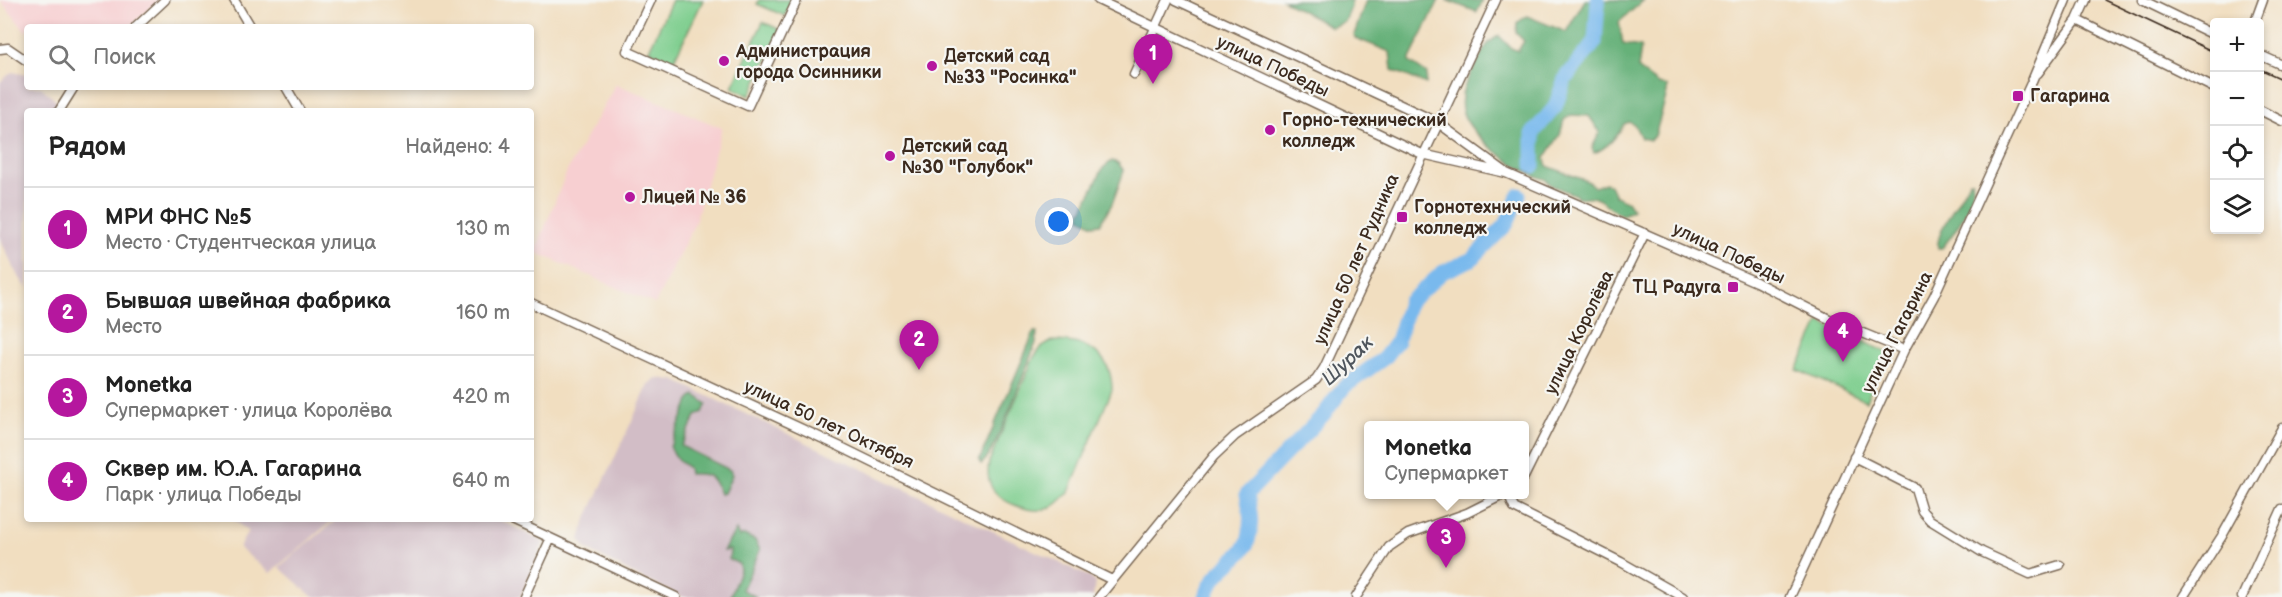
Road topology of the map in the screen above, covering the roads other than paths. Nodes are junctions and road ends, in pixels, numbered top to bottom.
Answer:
1 (165, 0) edge
2 (234, 0) edge
3 (651, 0) edge
4 (797, 0) edge
5 (1098, 0) edge
6 (1168, 0) edge
7 (1176, 0) edge
8 (1496, 0) edge
9 (2066, 0) edge
10 (2086, 0) edge
11 (2142, 0) edge
12 (2263, 0) edge
13 (2256, 18) edge
14 (2077, 20) junction
15 (139, 24) edge
16 (248, 24) edge
17 (1155, 28) junction
18 (2210, 32) edge
19 (0, 49) edge
20 (2264, 57) edge
21 (24, 59) edge
22 (2282, 65) edge
23 (1134, 74) dead end
24 (2032, 81) junction
25 (2210, 86) edge
26 (72, 90) edge
27 (288, 90) edge
28 (61, 108) edge
29 (298, 108) edge
30 (2264, 112) edge
31 (2282, 121) edge
32 (1437, 122) junction
33 (1422, 154) junction
34 (1506, 173) junction
35 (1645, 233) junction
36 (534, 304) edge
37 (1904, 350) junction
38 (2282, 428) edge
39 (1854, 457) junction
40 (1529, 467) edge
41 (1498, 499) edge
42 (1509, 499) edge
43 (2282, 509) edge
44 (516, 522) edge
45 (550, 540) junction
46 (2060, 565) dead end
47 (1112, 580) junction
48 (524, 597) edge
49 (676, 597) edge
50 (1099, 597) edge
51 (1356, 597) edge
52 (1683, 597) edge
53 (1790, 597) edge
54 (2182, 597) edge
55 (2242, 597) edge

1 - 15 street
2 - 16 street
3 - 4 street
5 - 17 street, улица Победы
6 - 17 street
7 - 32 street, улица Победы
8 - 32 street, улица 50 лет Рудника
9 - 24 street, улица Гагарина
10 - 14 street, улица Гагарина
11 - 18 street
12 - 13 street
14 - 24 street, улица Гагарина
14 - 25 street
17 - 23 street
17 - 33 street, улица Победы
19 - 21 street
20 - 22 street
24 - 37 street, улица Гагарина
26 - 28 street
27 - 29 street
30 - 31 street
32 - 33 street, улица 50 лет Рудника
32 - 34 street, улица Победы
33 - 34 street, улица Победы
33 - 47 street, улица 50 лет Рудника
34 - 35 street, улица Победы
35 - 37 street, улица Победы
35 - 40 street, улица Королёва
36 - 47 street, улица 50 лет Октября
37 - 39 street, улица Гагарина
38 - 54 street
39 - 46 street
39 - 53 street, улица Гагарина
41 - 51 street
42 - 52 street
43 - 55 street
44 - 45 street
45 - 48 street
45 - 49 street
47 - 50 street, улица 50 лет Рудника

